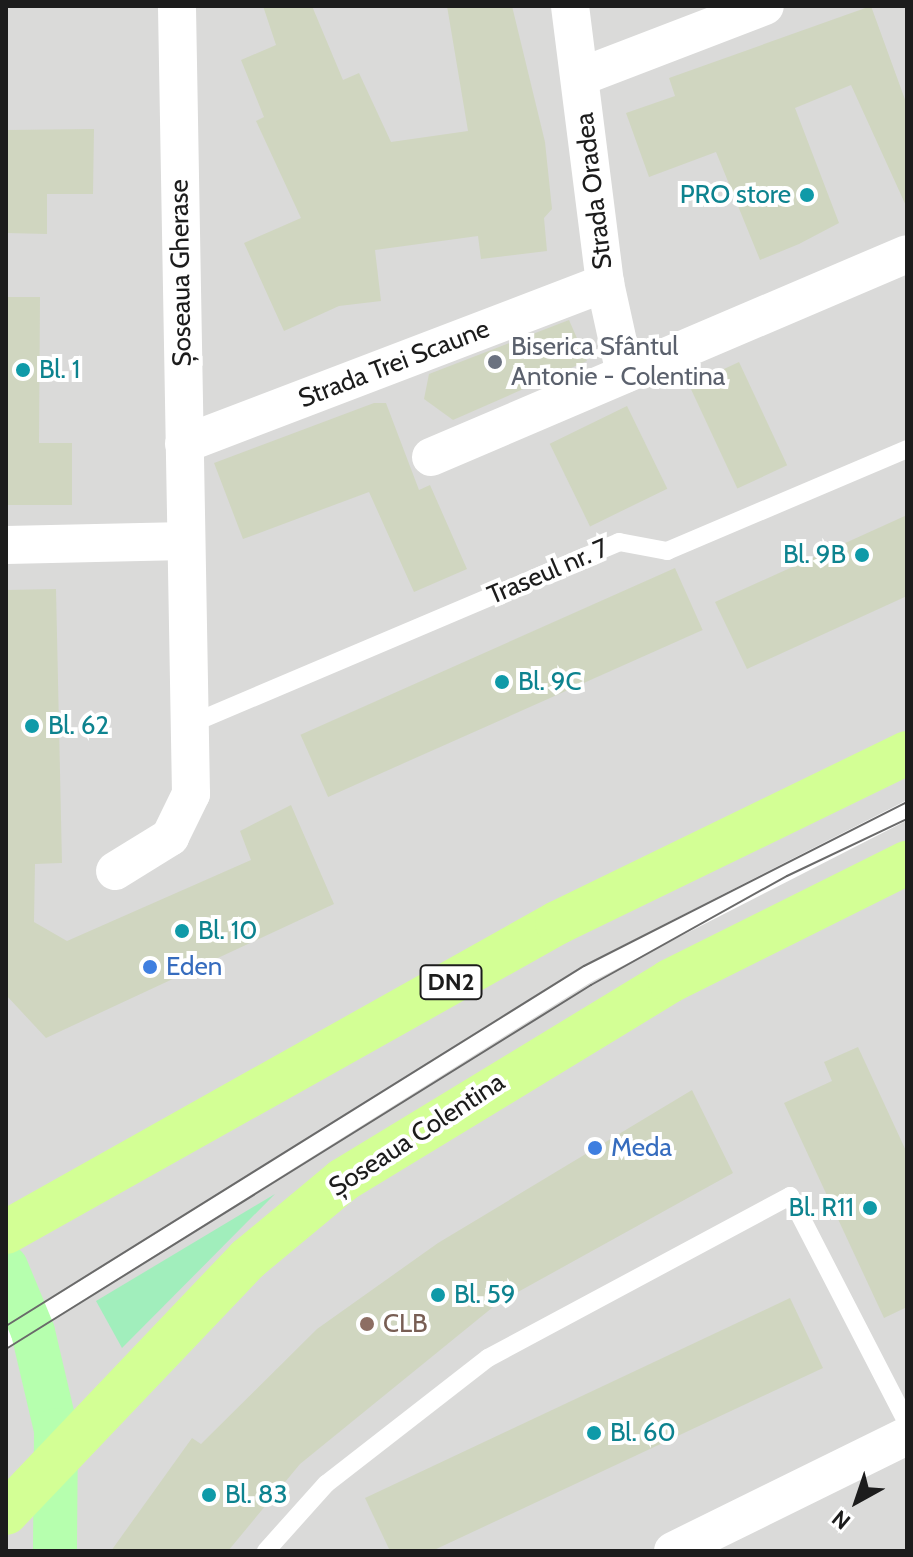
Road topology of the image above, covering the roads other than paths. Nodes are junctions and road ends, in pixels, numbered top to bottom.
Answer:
1 (177, 6) edge
2 (570, 6) edge
3 (765, 6) edge
4 (580, 77) junction
5 (907, 254) edge
6 (605, 283) junction
7 (625, 374) junction
8 (184, 444) junction
9 (907, 449) edge
10 (431, 457) dead end
11 (186, 541) junction
12 (6, 545) edge
13 (193, 723) junction
14 (907, 753) edge
15 (907, 810) edge
16 (907, 863) edge
17 (115, 871) dead end
18 (6, 1232) edge
19 (6, 1267) edge
20 (18, 1330) edge
21 (907, 1423) edge
22 (907, 1436) edge
23 (60, 1464) junction
24 (6, 1513) edge
25 (718, 1541) edge
26 (55, 1551) edge
27 (266, 1551) edge
28 (673, 1551) edge

1 - 8 street, Șoseaua Gherase
2 - 4 street, Strada Oradea
3 - 4 street
4 - 6 street, Strada Oradea
5 - 7 street
6 - 7 street, Strada Oradea
6 - 8 street, Strada Trei Scaune
7 - 10 street
8 - 11 street, Șoseaua Gherase
9 - 13 lane, Traseul nr. 7
11 - 12 street
11 - 13 street, Șoseaua Gherase
13 - 17 street, Șoseaua Gherase
14 - 18 main road, DN2
15 - 20 lane
16 - 23 main road, Șoseaua Colentina
19 - 20 main road
20 - 23 main road
21 - 27 lane
22 - 25 street
23 - 24 main road, Șoseaua Colentina
23 - 26 main road
25 - 28 street

